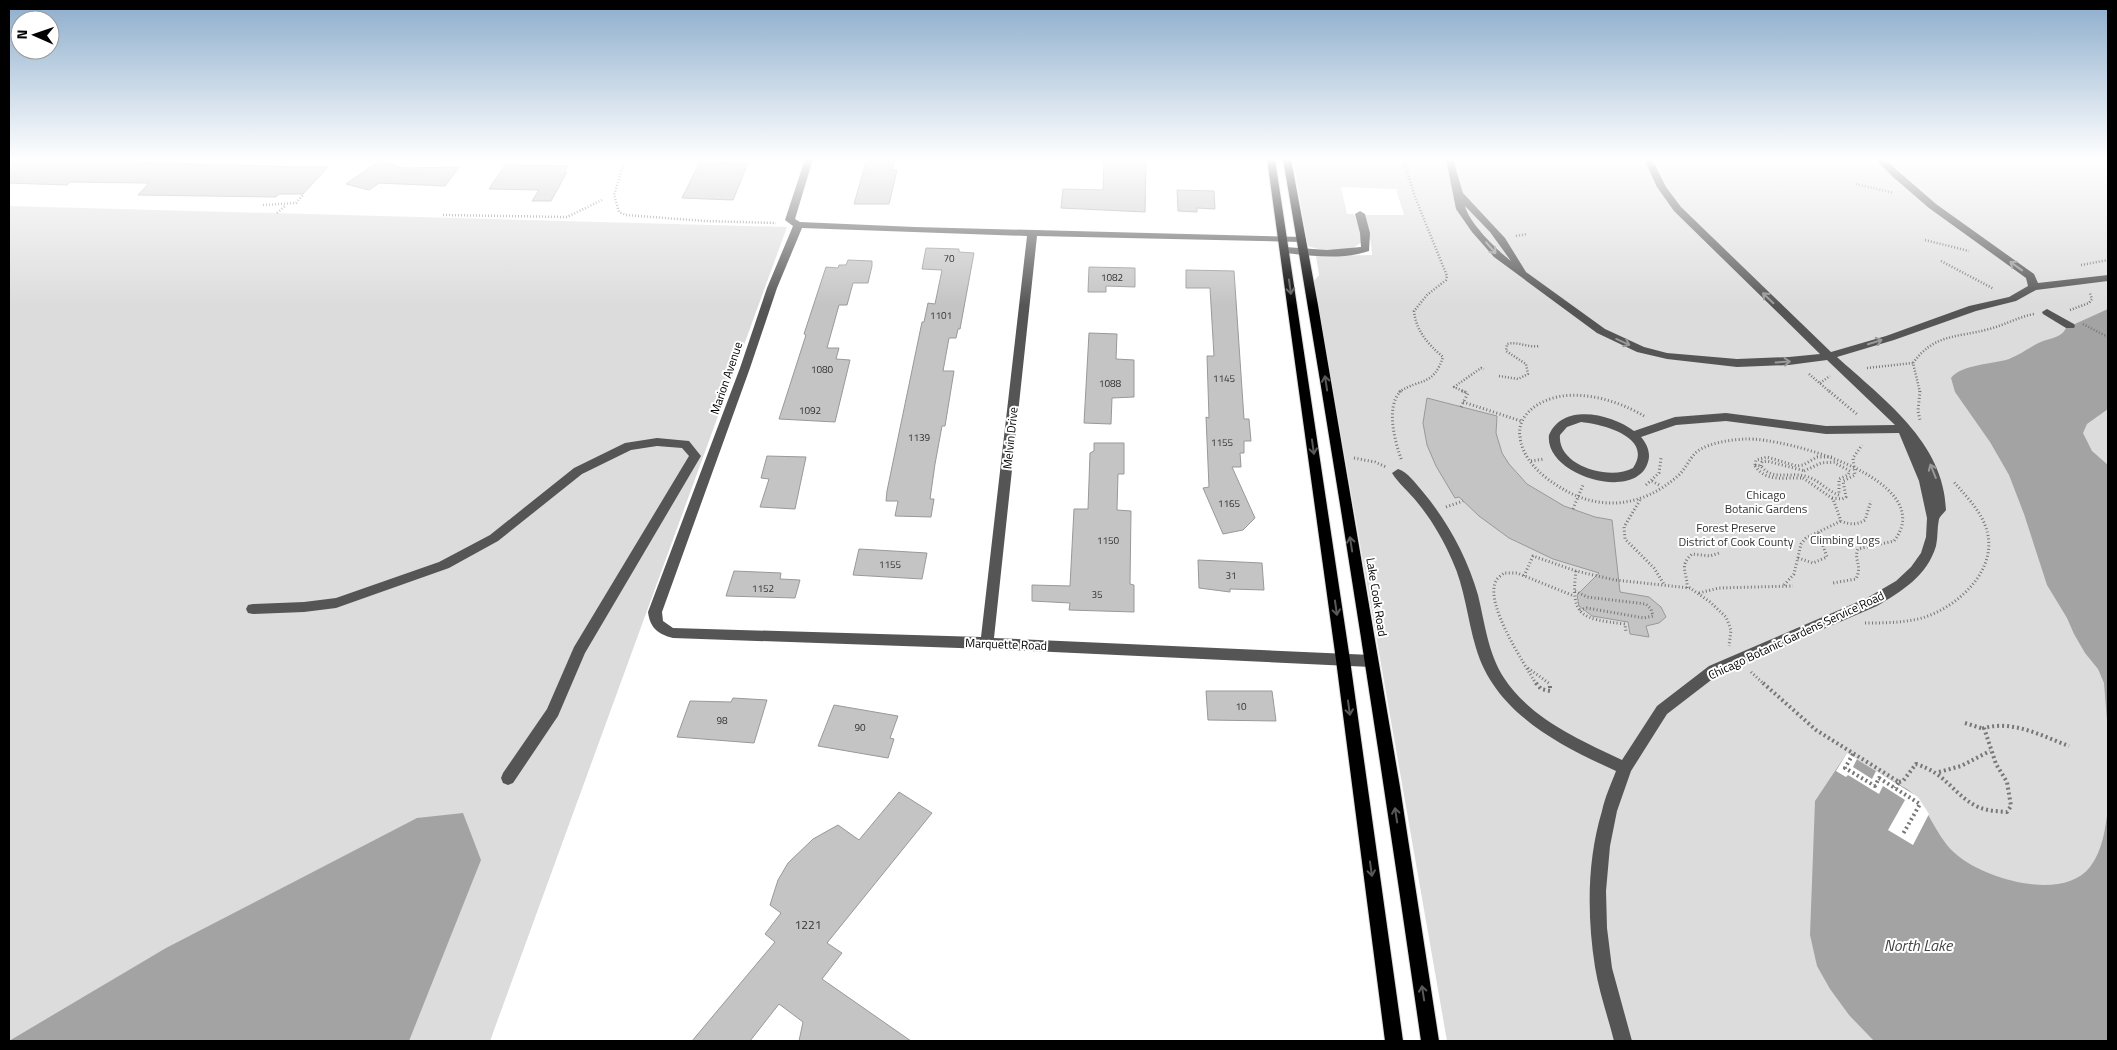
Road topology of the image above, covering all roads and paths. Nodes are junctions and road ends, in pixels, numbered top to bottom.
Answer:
1 (282, 208) edge
2 (586, 208) edge
3 (617, 208) edge
4 (792, 208) edge
5 (1279, 208) edge
6 (1296, 208) edge
7 (1420, 208) edge
8 (1461, 208) edge
9 (1676, 208) edge
10 (1937, 208) edge
11 (277, 213) dead end
12 (1360, 214) dead end
13 (442, 215) dead end
14 (796, 224) junction
15 (1032, 233) junction
16 (1301, 239) junction
17 (1925, 240) dead end
18 (1937, 243) dead end
19 (1284, 244) junction
20 (1304, 252) junction
21 (2108, 260) edge
22 (1941, 261) dead end
23 (2080, 265) dead end
24 (2108, 278) edge
25 (2033, 287) junction
26 (2085, 289) dead end
27 (1997, 291) dead end
28 (2047, 312) junction
29 (2035, 314) dead end
30 (2070, 326) dead end
31 (1539, 346) dead end
32 (1829, 356) junction
33 (1913, 363) dead end
34 (1484, 369) dead end
35 (1861, 369) dead end
36 (1807, 372) dead end
37 (1832, 374) dead end
38 (1499, 376) dead end
39 (1820, 383) junction
40 (1463, 402) junction
41 (1461, 407) dead end
42 (1394, 413) junction
43 (1400, 414) dead end
44 (1859, 415) dead end
45 (1521, 421) dead end
46 (1903, 429) junction
47 (1632, 436) junction
48 (1856, 442) dead end
49 (1661, 453) dead end
50 (1833, 457) junction
51 (1338, 458) junction
52 (1837, 461) junction
53 (1550, 464) dead end
54 (1758, 466) junction
55 (1852, 466) junction
56 (1805, 471) junction
57 (1398, 473) joint
58 (1803, 477) junction
59 (1846, 477) junction
60 (1652, 481) junction
61 (1414, 486) junction
62 (1589, 486) dead end
63 (1661, 486) junction
64 (1638, 488) dead end
65 (1578, 496) junction
66 (1831, 498) junction
67 (1640, 500) junction
68 (1871, 501) dead end
69 (1573, 510) dead end
70 (1841, 521) junction
71 (1818, 532) junction
72 (1719, 553) dead end
73 (1798, 558) junction
74 (1576, 571) junction
75 (1524, 576) junction
76 (1832, 583) dead end
77 (1664, 584) junction
78 (1784, 585) junction
79 (1793, 586) dead end
80 (1687, 588) junction
81 (1574, 591) junction
82 (1699, 593) junction
83 (1574, 596) junction
84 (253, 609) dead end
85 (1579, 610) junction
86 (655, 612) joint
87 (1626, 632) dead end
88 (987, 643) junction
89 (1731, 651) dead end
90 (1343, 660) junction
91 (1371, 661) junction
92 (1528, 668) junction
93 (1747, 668) dead end
94 (1965, 722) dead end
95 (1984, 729) junction
96 (2070, 746) dead end
97 (1990, 750) junction
98 (1853, 754) junction
99 (1624, 768) junction
100 (1938, 772) junction
101 (508, 778) dead end
102 (1898, 782) junction
103 (1894, 788) junction
104 (1902, 834) dead end
105 (1394, 1041) edge
106 (1430, 1041) edge
107 (1623, 1041) edge

1 - 11 path
2 - 13 path
3 - 14 path
4 - 14 street, Marion Avenue
5 - 19 main road
6 - 16 main road, Lake Cook Road
7 - 42 path
8 -> 32 street
32 -> 9 street, Chicago Botanic Gardens Service Road
25 -> 10 street
12 - 20 street
14 - 15 street
14 - 86 street, Marion Avenue
15 - 19 street
15 - 88 street, Melvin Drive
16 - 19 street
16 - 20 main road, Lake Cook Road
17 - 18 path
19 - 20 street
19 -> 90 main road
51 -> 20 main road, Lake Cook Road
21 - 23 path
22 - 27 path
24 - 25 street
32 -> 25 street
26 - 28 path
28 - 29 path
28 - 30 street
31 - 38 path
32 - 46 street, Chicago Botanic Gardens Service Road
33 - 35 path
34 - 40 path
36 - 39 path
37 - 39 path
39 - 44 path
40 - 41 path
40 - 45 path
42 - 43 path
42 - 61 path
46 - 47 street
46 - 99 street, Chicago Botanic Gardens Service Road
47 - 47 street
48 - 55 path
49 - 60 path
50 - 52 path
50 - 54 path
50 - 63 path
51 - 57 path
91 -> 51 main road, Lake Cook Road
52 - 55 path
52 - 56 path
52 - 59 path
53 - 65 path
54 - 56 path
54 - 58 path
54 - 58 path
55 - 59 path
55 - 76 path
56 - 58 path
57 - 61 street
58 - 59 path
58 - 66 path
59 - 66 path
60 - 63 path
60 - 64 path
61 - 99 street
62 - 65 path
63 - 67 path
65 - 67 path
65 - 69 path
66 - 70 path
67 - 77 path
68 - 70 path
70 - 71 path
71 - 73 path
71 - 73 path
72 - 80 path
73 - 78 path
74 - 75 path
74 - 77 path
74 - 81 path
75 - 83 path
75 - 92 path
77 - 80 path
78 - 79 path
78 - 82 path
80 - 82 path
81 - 83 path
81 - 85 path
82 - 89 path
83 - 85 path
84 - 101 street
85 - 87 path
86 - 88 street, Marquette Road
88 - 90 street, Marquette Road
90 - 91 street, Marquette Road
90 -> 105 main road
106 -> 91 main road, Lake Cook Road
92 - 92 path
93 - 98 path
94 - 95 path
95 - 96 path
95 - 97 path
97 - 100 path
97 - 100 path
98 - 102 path
98 - 103 path
99 - 107 street, Chicago Botanic Gardens Service Road
100 - 102 path
102 - 103 path
103 - 104 path

